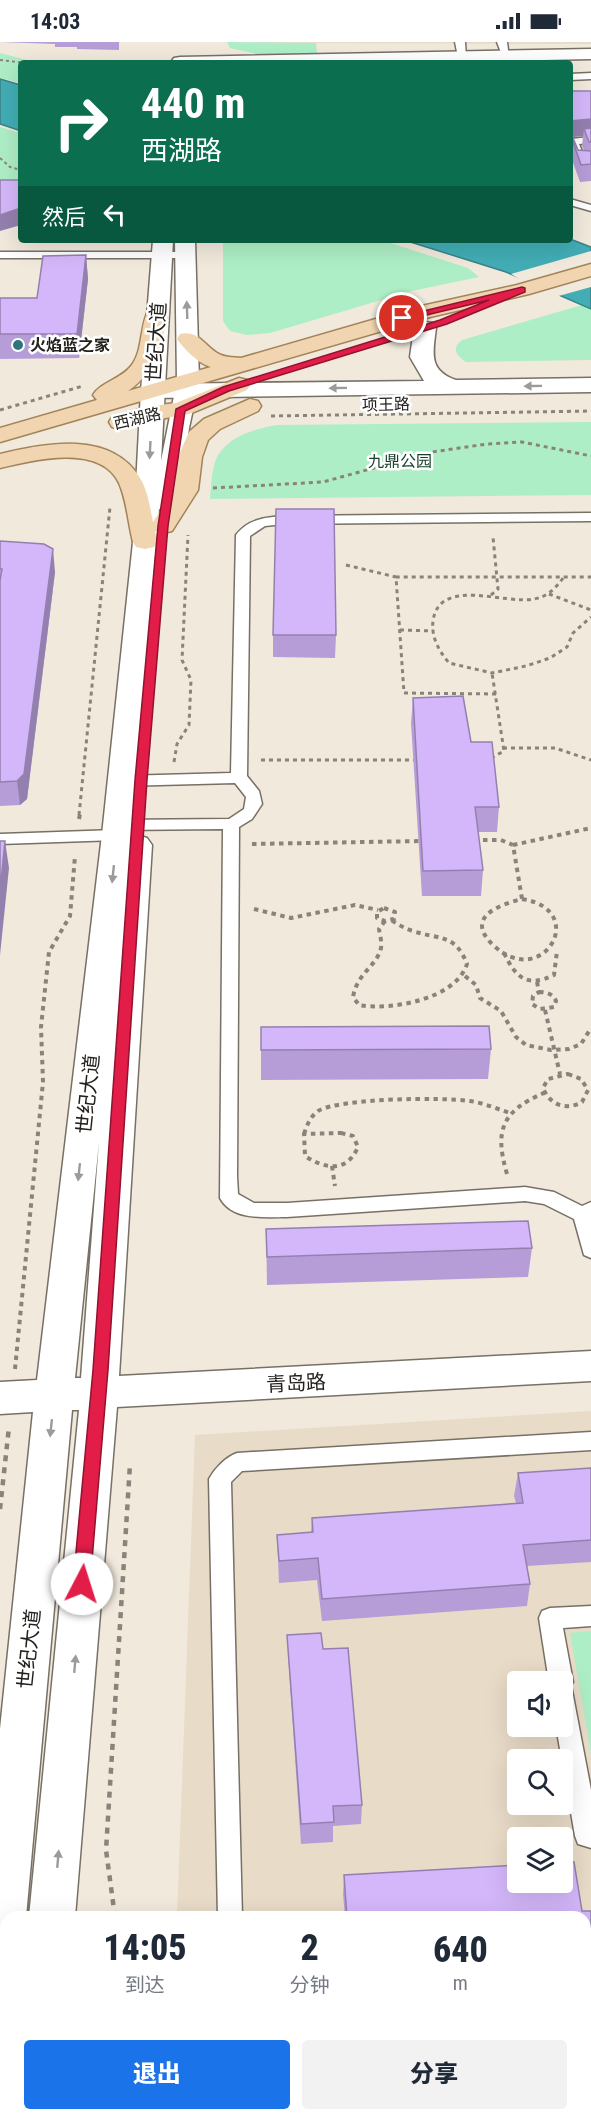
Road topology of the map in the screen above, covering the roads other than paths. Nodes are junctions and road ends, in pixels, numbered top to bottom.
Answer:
1 (182, 42) edge
2 (196, 42) edge
3 (504, 49) edge
4 (461, 50) edge
5 (591, 54) edge
6 (180, 60) edge
7 (194, 60) edge
8 (256, 60) edge
9 (591, 76) edge
10 (573, 77) edge
11 (591, 140) edge
12 (591, 164) edge
13 (573, 203) edge
14 (591, 208) edge
15 (163, 247) edge
16 (185, 248) edge
17 (0, 255) edge
18 (591, 270) edge
19 (522, 290) junction
20 (158, 312) junction
21 (425, 328) junction
22 (188, 339) junction
23 (243, 365) junction
24 (591, 385) edge
25 (454, 387) junction
26 (226, 389) junction
27 (172, 397) junction
28 (591, 401) edge
29 (260, 411) junction
30 (0, 433) edge
31 (0, 456) edge
32 (0, 461) edge
33 (591, 517) edge
34 (154, 534) junction
35 (239, 778) junction
36 (145, 780) junction
37 (231, 824) junction
38 (124, 828) junction
39 (0, 839) edge
40 (587, 1212) edge
41 (591, 1250) edge
42 (591, 1366) edge
43 (99, 1394) junction
44 (54, 1396) junction
45 (6, 1398) edge
46 (591, 1442) edge
47 (591, 1616) edge
48 (559, 1671) edge
49 (570, 1737) edge
50 (591, 1836) edge
51 (4, 1911) edge
52 (53, 1911) edge
53 (230, 1911) edge

1 - 6 street
2 - 7 street
3 - 4 street
3 - 5 street
4 - 8 street
9 - 10 lane
11 - 12 lane
13 - 14 lane
15 - 16 lane
15 - 17 lane
15 - 20 street, 世纪大道
22 -> 16 street, 世纪大道
18 - 19 main road
19 - 21 main road
19 - 23 main road, 西湖路
20 - 27 street, 世纪大道
20 - 30 main road
21 - 25 street
21 - 26 main road
22 - 23 main road
22 - 27 street, 世纪大道
23 - 27 main road, 西湖路
24 -> 25 street, 项王路
25 -> 26 street, 项王路
26 - 27 street, 项王路
27 - 29 street, 项王路
27 - 30 main road, 西湖路
27 - 31 main road, 西湖路
27 - 34 street, 世纪大道
28 - 29 street, 项王路
29 - 34 main road
32 - 34 main road
33 - 35 lane
34 - 36 street, 世纪大道
35 - 36 lane
35 - 37 lane
36 - 38 street, 世纪大道
37 - 38 lane
37 - 40 lane
38 - 39 lane
38 - 43 street, 世纪大道
38 -> 44 street, 世纪大道
40 - 41 lane
42 - 43 street, 青岛路
43 - 44 street, 青岛路
52 -> 43 street, 世纪大道
44 - 45 street, 青岛路
44 -> 51 street, 世纪大道
46 - 53 lane
47 - 48 lane
49 - 50 lane

